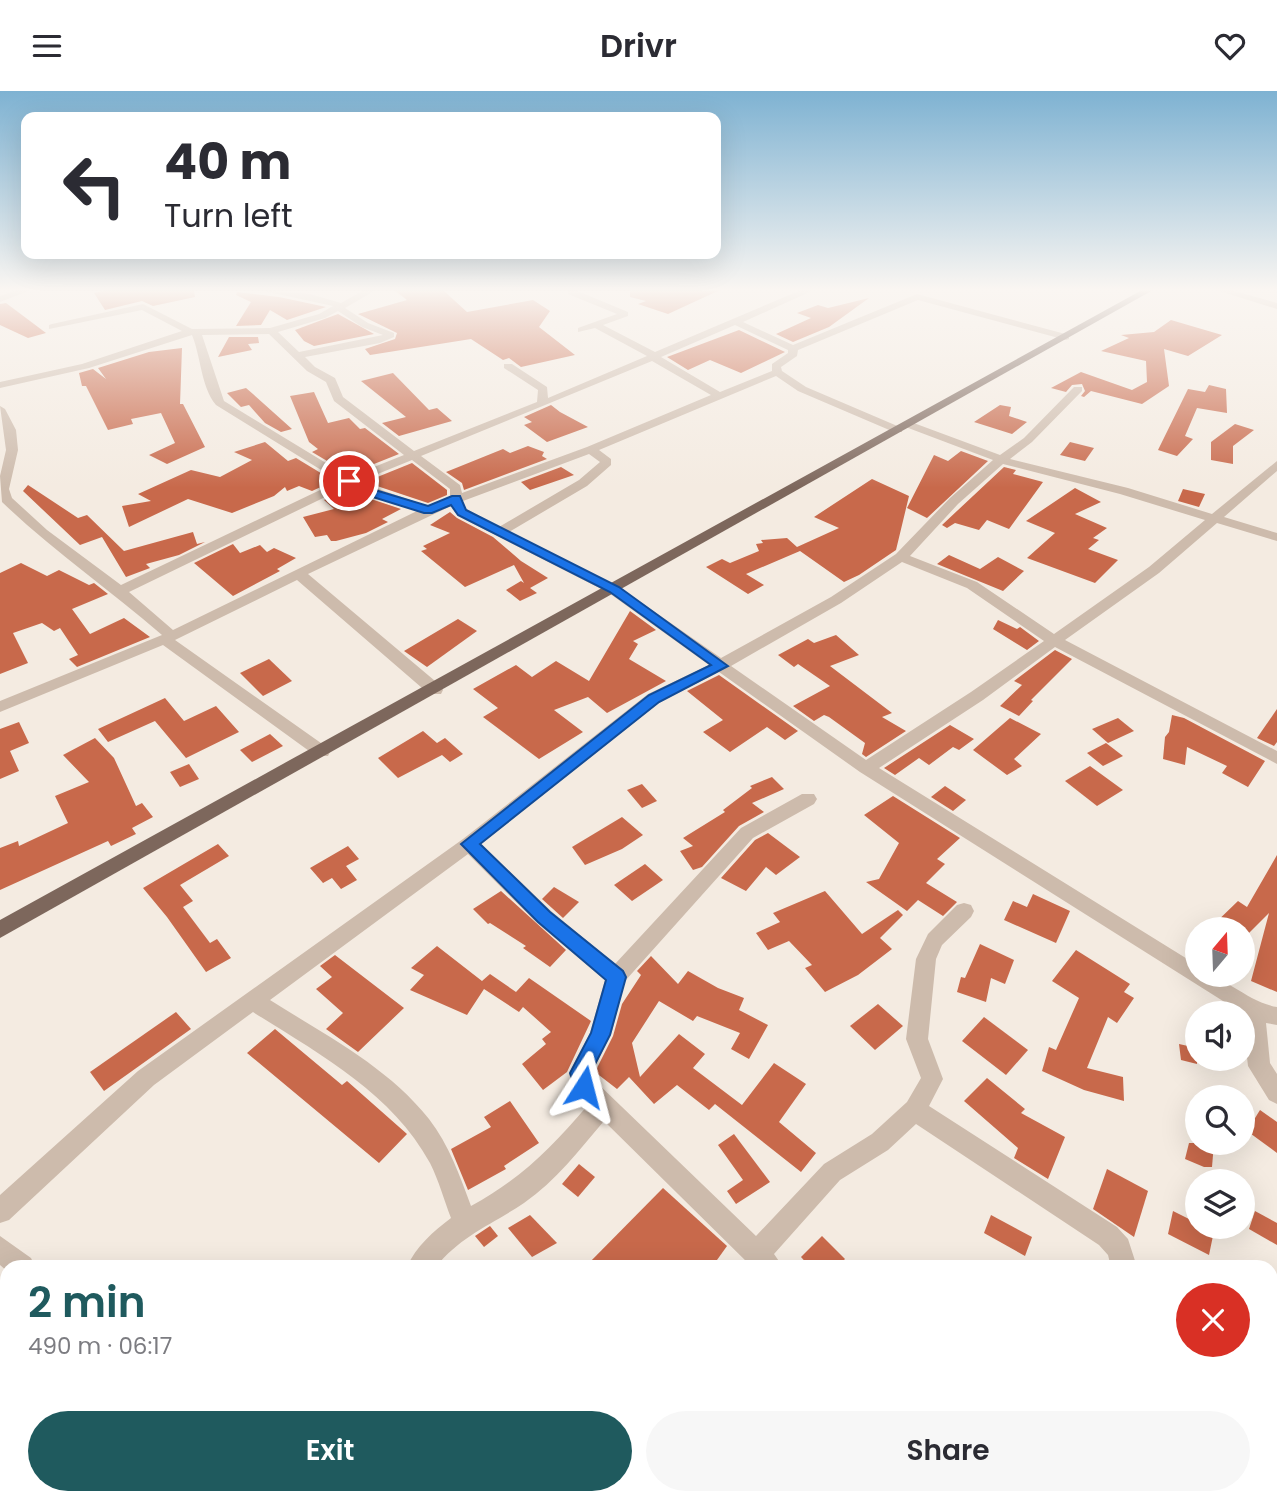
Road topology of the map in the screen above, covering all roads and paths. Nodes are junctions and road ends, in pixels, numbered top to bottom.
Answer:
1 (118, 356) edge
2 (205, 356) edge
3 (296, 356) edge
4 (790, 356) edge
5 (1031, 356) edge
6 (654, 357) joint
7 (508, 366) dead end
8 (777, 372) junction
9 (0, 385) edge
10 (1078, 389) dead end
11 (720, 396) junction
12 (542, 404) junction
13 (0, 409) edge
14 (902, 427) junction
15 (591, 449) junction
16 (6, 452) edge
17 (416, 455) junction
18 (1000, 460) junction
19 (1277, 465) edge
20 (349, 481) junction
21 (2, 490) edge
22 (456, 499) junction
23 (428, 510) junction
24 (1216, 519) junction
25 (500, 532) junction
26 (1277, 537) edge
27 (901, 557) junction
28 (299, 573) junction
29 (614, 590) junction
30 (120, 591) junction
31 (168, 638) junction
32 (1053, 640) junction
33 (721, 666) junction
34 (435, 690) junction
35 (0, 707) edge
36 (321, 752) junction
37 (1277, 758) edge
38 (866, 768) junction
39 (808, 799) dead end
40 (469, 844) junction
41 (964, 911) dead end
42 (0, 930) edge
43 (616, 977) junction
44 (253, 1002) junction
45 (1266, 1014) edge
46 (1277, 1093) edge
47 (603, 1104) junction
48 (915, 1110) junction
49 (0, 1211) edge
50 (465, 1223) junction
51 (425, 1260) edge
52 (764, 1260) edge
53 (1122, 1260) edge

1 - 9 street
2 - 20 street
3 - 17 street
4 - 8 street
5 - 14 main road
6 - 11 street
6 - 12 street
7 - 12 street
8 - 11 street
8 - 14 street
10 - 18 street
11 - 15 street
12 - 17 street
13 - 16 street
14 - 18 street
14 - 29 main road
15 - 22 street
15 - 25 street
16 - 21 street
17 - 20 street
17 - 22 street
18 - 24 street
18 - 27 street
19 - 24 street
20 - 23 street
20 - 30 street
21 - 30 street
22 - 23 street
22 - 25 street
23 - 28 street
24 - 26 street
24 - 32 street
25 - 29 street
27 - 32 street
27 - 33 street
28 - 31 street
28 - 34 street
29 - 33 street
29 - 34 main road
30 - 31 street
31 - 35 street
31 - 36 street
32 - 37 street
32 - 38 street
33 - 38 street
33 - 40 street
34 - 36 main road
36 - 42 main road
38 - 45 street
39 - 43 street
40 - 43 street
40 - 44 street
41 - 48 street
43 - 47 street
44 - 49 street
44 - 50 street
45 - 46 street
47 - 50 street
47 - 52 street
48 - 52 street
48 - 53 street
50 - 51 street

